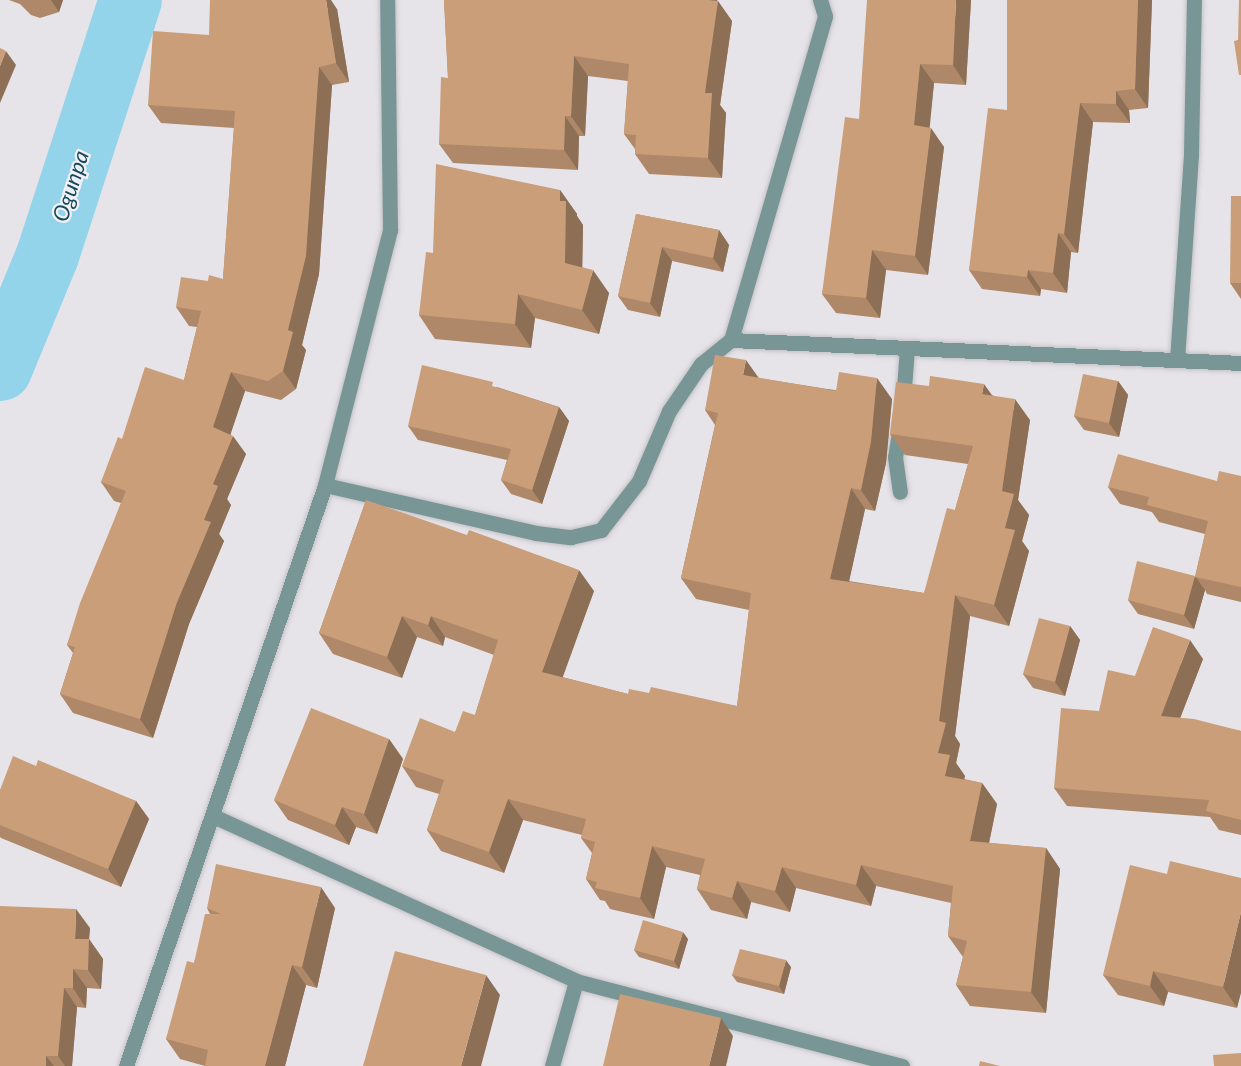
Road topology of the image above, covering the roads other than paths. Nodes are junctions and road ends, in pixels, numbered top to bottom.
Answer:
1 (387, 0) edge
2 (820, 0) edge
3 (1194, 0) edge
4 (731, 340) junction
5 (907, 348) junction
6 (1177, 360) junction
7 (1241, 363) edge
8 (325, 485) junction
9 (900, 492) dead end
10 (213, 816) junction
11 (576, 981) junction
12 (126, 1066) edge
13 (552, 1066) edge
14 (902, 1066) edge

1 - 8 street
2 - 4 street
3 - 6 street
4 - 5 street
4 - 8 street
5 - 6 street
5 - 9 street
6 - 7 street
8 - 10 street
10 - 11 street
10 - 12 street
11 - 13 street
11 - 14 street

